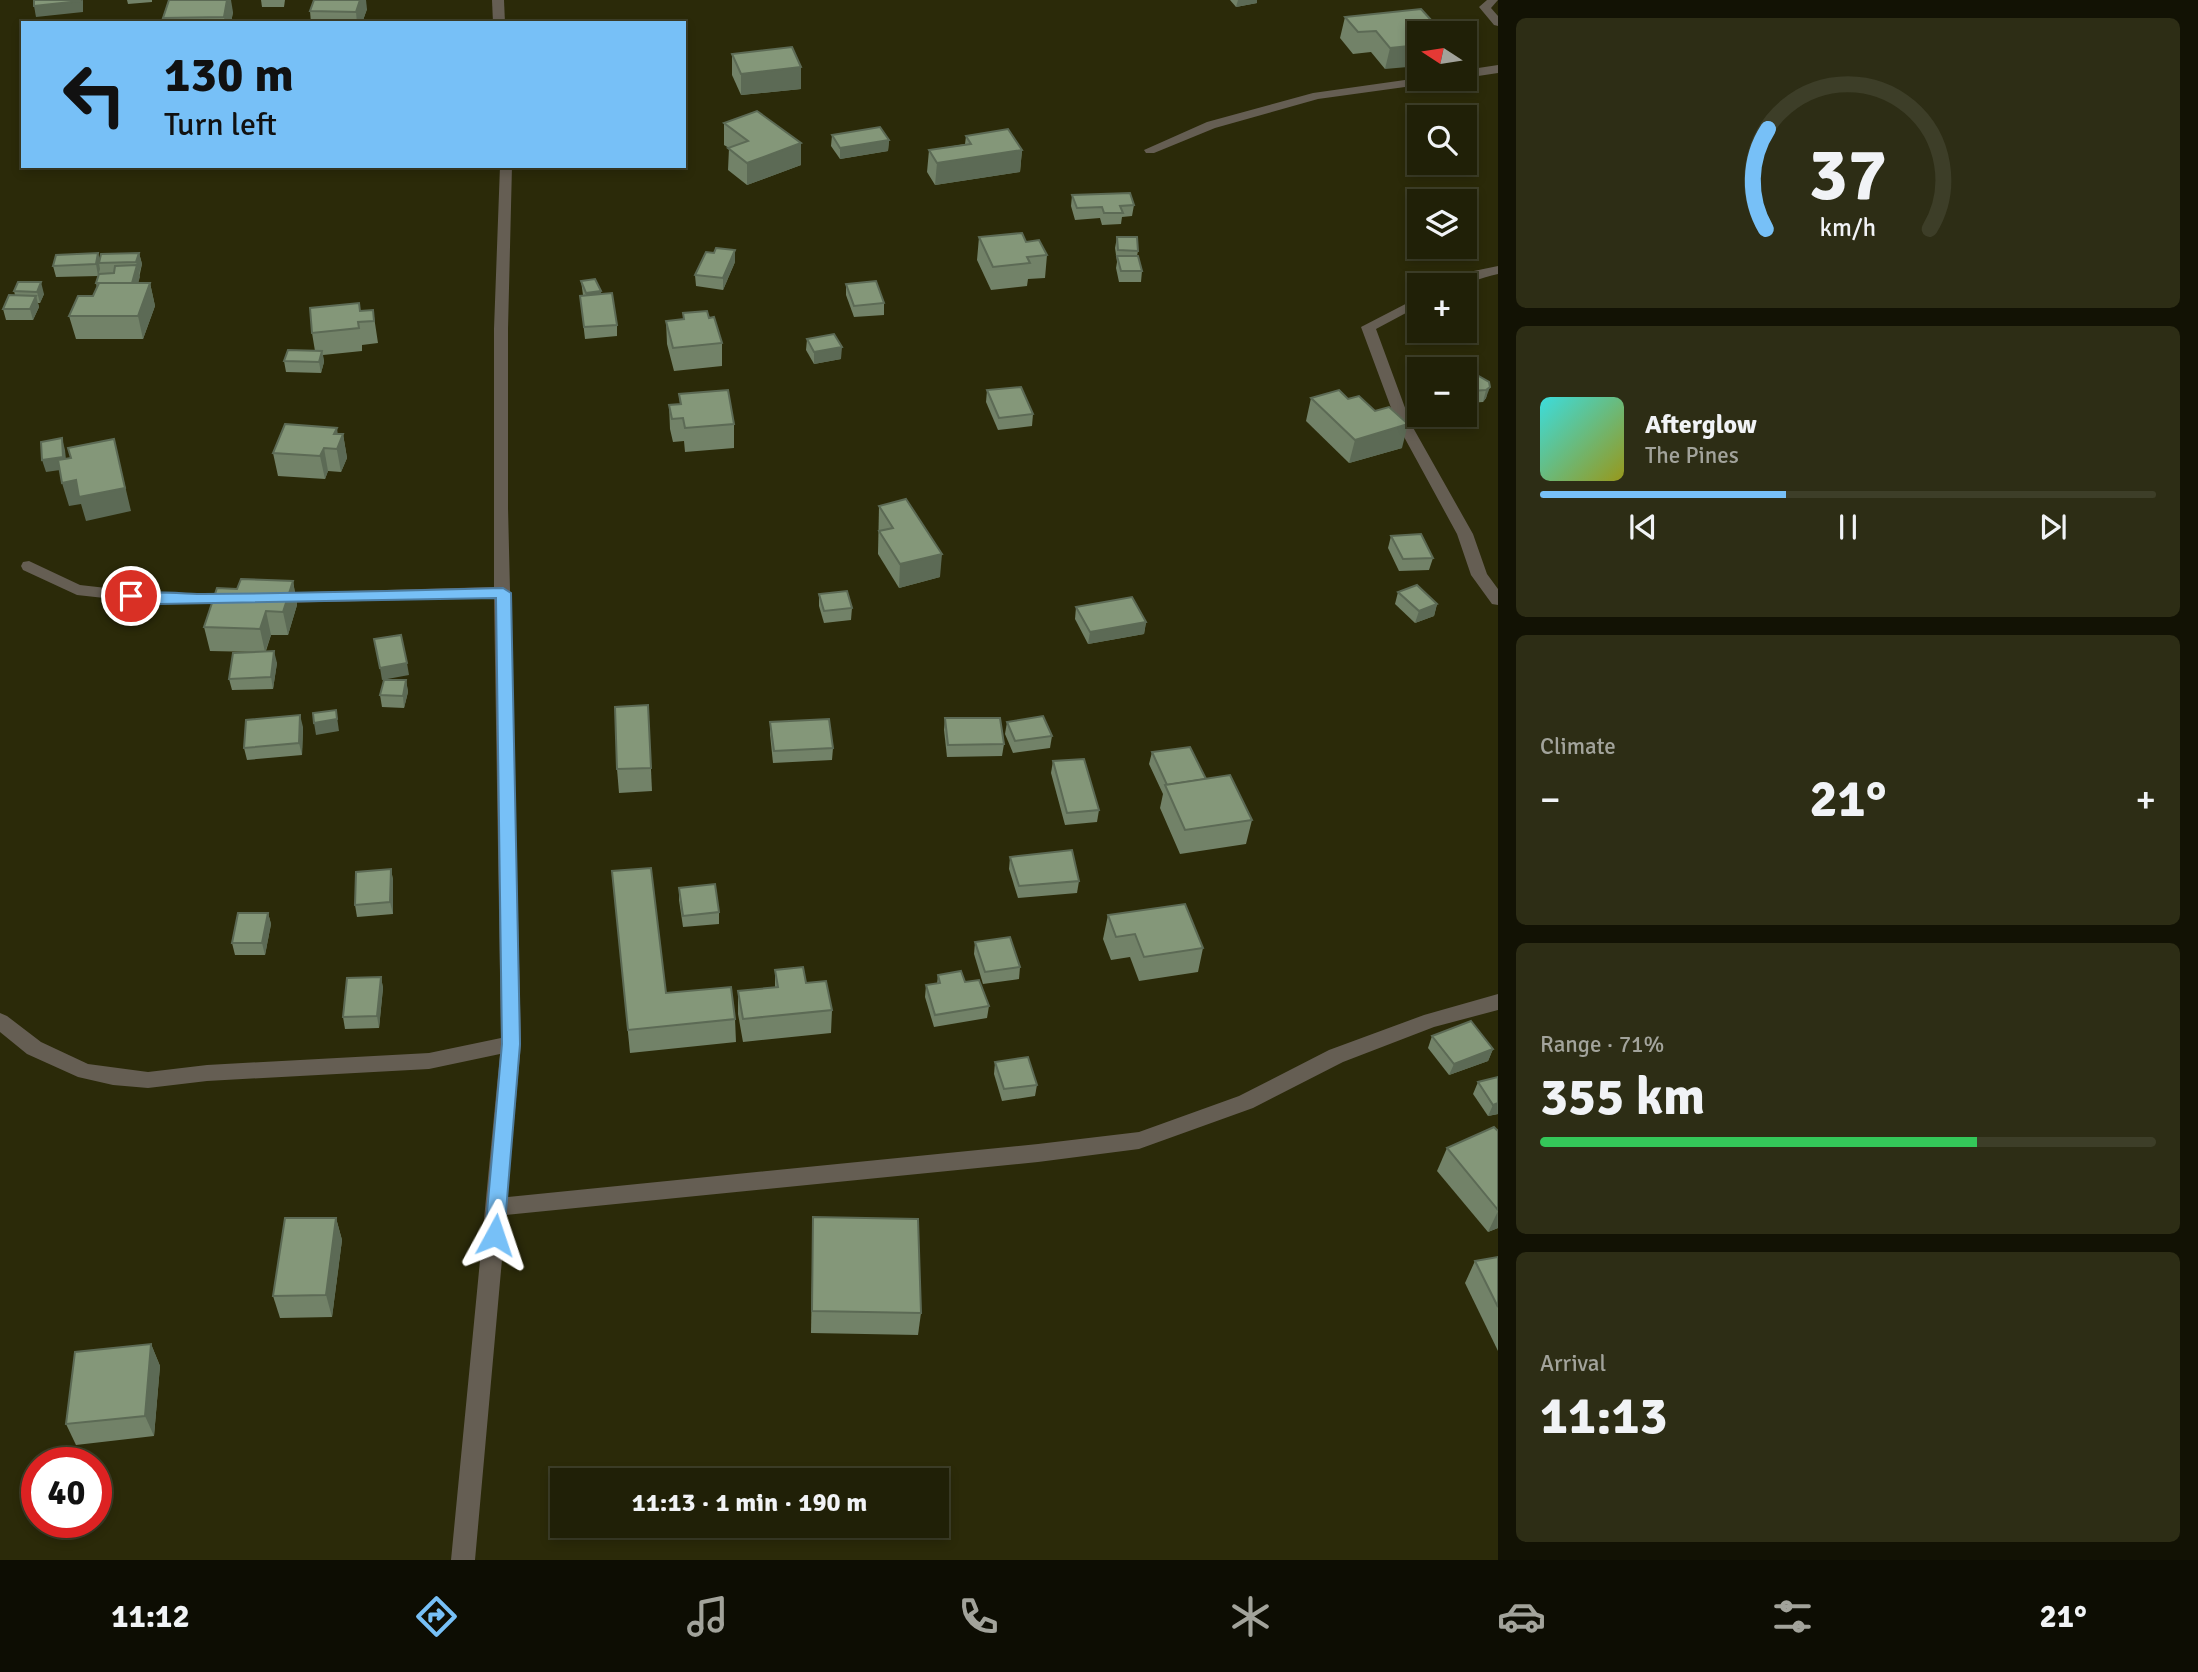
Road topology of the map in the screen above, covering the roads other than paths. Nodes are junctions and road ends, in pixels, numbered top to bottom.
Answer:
1 (498, 0) edge
2 (1494, 0) edge
3 (499, 21) edge
4 (1498, 23) edge
5 (1498, 69) edge
6 (1477, 72) edge
7 (1407, 83) edge
8 (1150, 150) dead end
9 (506, 168) edge
10 (1498, 270) edge
11 (1477, 274) edge
12 (1407, 307) edge
13 (29, 566) dead end
14 (503, 593) junction
15 (1498, 600) edge
16 (1498, 1002) edge
17 (0, 1021) edge
18 (511, 1044) junction
19 (497, 1208) junction
20 (463, 1560) edge

1 - 3 street
2 - 4 street
5 - 6 street
7 - 8 street
9 - 14 street
10 - 11 street
12 - 15 street
13 - 14 street
14 - 18 street
16 - 19 street
17 - 18 street
18 - 19 street
19 - 20 street

